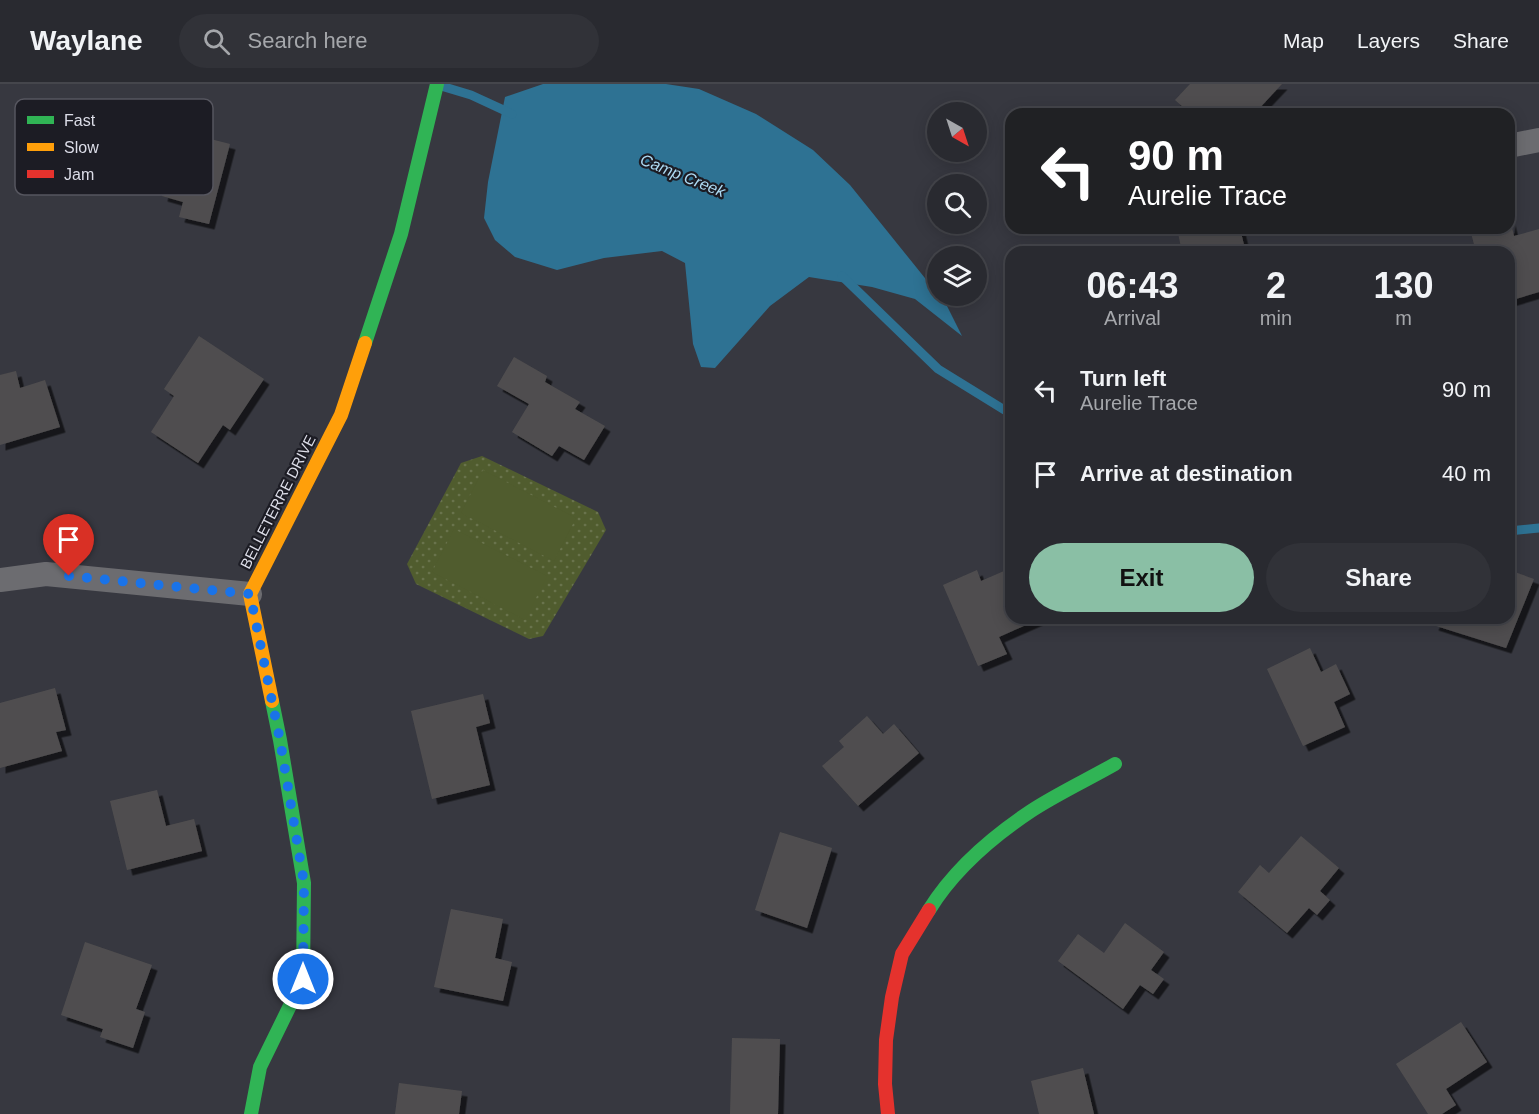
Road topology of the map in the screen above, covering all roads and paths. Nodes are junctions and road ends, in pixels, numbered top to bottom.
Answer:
1 (437, 84) edge
2 (1539, 140) edge
3 (1515, 145) edge
4 (0, 580) edge
5 (250, 594) junction
6 (1115, 764) dead end
7 (251, 1114) edge
8 (888, 1114) edge

1 - 5 street, BELLETERRE DRIVE
2 - 3 street
4 - 5 street
5 - 7 street, BELLETERRE DRIVE
6 - 8 street

